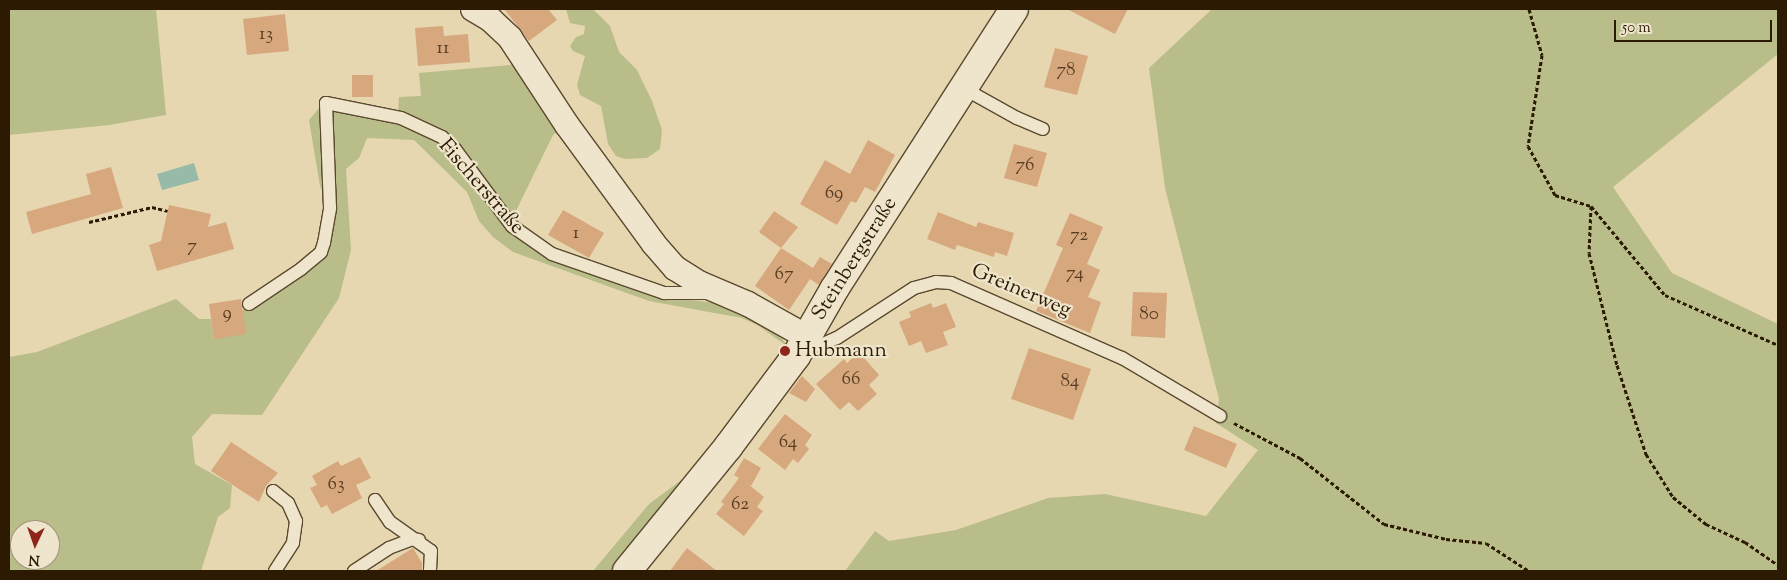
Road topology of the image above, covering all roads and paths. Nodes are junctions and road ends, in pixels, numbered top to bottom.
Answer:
1 (473, 9) edge
2 (1014, 9) edge
3 (1529, 9) edge
4 (963, 88) junction
5 (1043, 129) dead end
6 (1591, 206) junction
7 (168, 211) dead end
8 (89, 222) dead end
9 (721, 292) junction
10 (249, 304) dead end
11 (804, 342) junction
12 (1778, 345) edge
13 (1220, 416) joint
14 (273, 491) dead end
15 (375, 500) dead end
16 (419, 540) junction
17 (1778, 565) edge
18 (275, 571) edge
19 (354, 571) edge
20 (430, 571) edge
21 (627, 571) edge
22 (1547, 571) edge

1 - 9 street, Fischerstraße
2 - 4 street, Steinbergstraße
3 - 6 path
4 - 5 lane
4 - 11 street, Steinbergstraße
6 - 12 path
6 - 17 path
7 - 8 path
9 - 10 lane, Fischerstraße
9 - 11 street, Fischerstraße
11 - 13 lane, Greinerweg
11 - 21 street, Steinbergstraße
13 - 22 path
14 - 18 lane
15 - 16 lane
16 - 19 lane
16 - 20 lane

